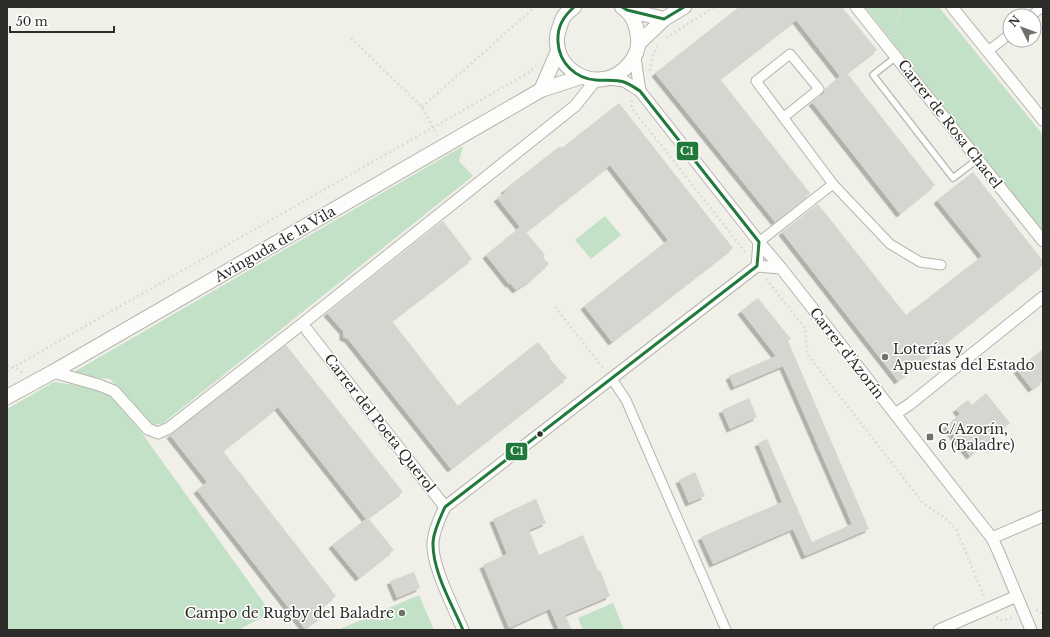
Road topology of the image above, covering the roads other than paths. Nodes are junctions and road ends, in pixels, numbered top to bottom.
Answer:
1 (574, 7) edge
2 (684, 7) edge
3 (856, 7) edge
4 (952, 7) edge
5 (624, 8) edge
6 (664, 19) junction
7 (1002, 41) edge
8 (639, 43) junction
9 (558, 51) junction
10 (988, 52) junction
11 (894, 53) junction
12 (635, 58) junction
13 (581, 77) junction
14 (609, 79) junction
15 (595, 81) junction
16 (542, 90) junction
17 (640, 91) junction
18 (784, 117) junction
19 (1043, 120) edge
20 (978, 159) junction
21 (833, 184) junction
22 (1043, 241) edge
23 (760, 242) junction
24 (941, 265) dead end
25 (757, 266) junction
26 (781, 268) junction
27 (1043, 297) edge
28 (307, 330) dead end
29 (53, 372) junction
30 (612, 379) junction
31 (7, 397) edge
32 (896, 414) junction
33 (445, 507) junction
34 (1043, 516) edge
35 (992, 538) junction
36 (1017, 596) junction
37 (463, 630) edge
38 (726, 630) edge
39 (939, 630) edge
40 (1031, 630) edge

1 - 9 street
2 - 6 street
3 - 11 street, Carrer de Rosa Chacel
4 - 10 street
5 - 6 street
5 - 8 street
6 - 8 street
7 - 10 street
8 - 12 street
9 - 13 street
9 - 16 street
10 - 19 street
11 - 20 street, Carrer de Rosa Chacel
11 - 20 lane
12 - 14 street
12 - 17 street, Carrer d'Azorín
13 - 15 street
13 - 16 street, Avinguda de la Vila
14 - 15 street
14 - 17 street, Carrer d'Azorín
15 - 29 street
16 - 29 street, Avinguda de la Vila
17 - 23 street, Carrer d'Azorín
18 - 18 street
18 - 21 street
20 - 22 street, Carrer de Rosa Chacel
21 - 23 street
21 - 24 street
23 - 25 street
23 - 26 street, Carrer d'Azorín
25 - 26 street
25 - 30 street
26 - 32 street, Carrer d'Azorín
27 - 32 street
28 - 33 street, Carrer del Poeta Querol
29 - 31 street, Avinguda de la Vila
30 - 33 street
30 - 38 street
32 - 35 street, Carrer d'Azorín
33 - 37 street, Carrer del Poeta Querol
34 - 35 street
35 - 36 street, Carrer d'Azorín
36 - 39 street
36 - 40 street, Carrer d'Azorín

